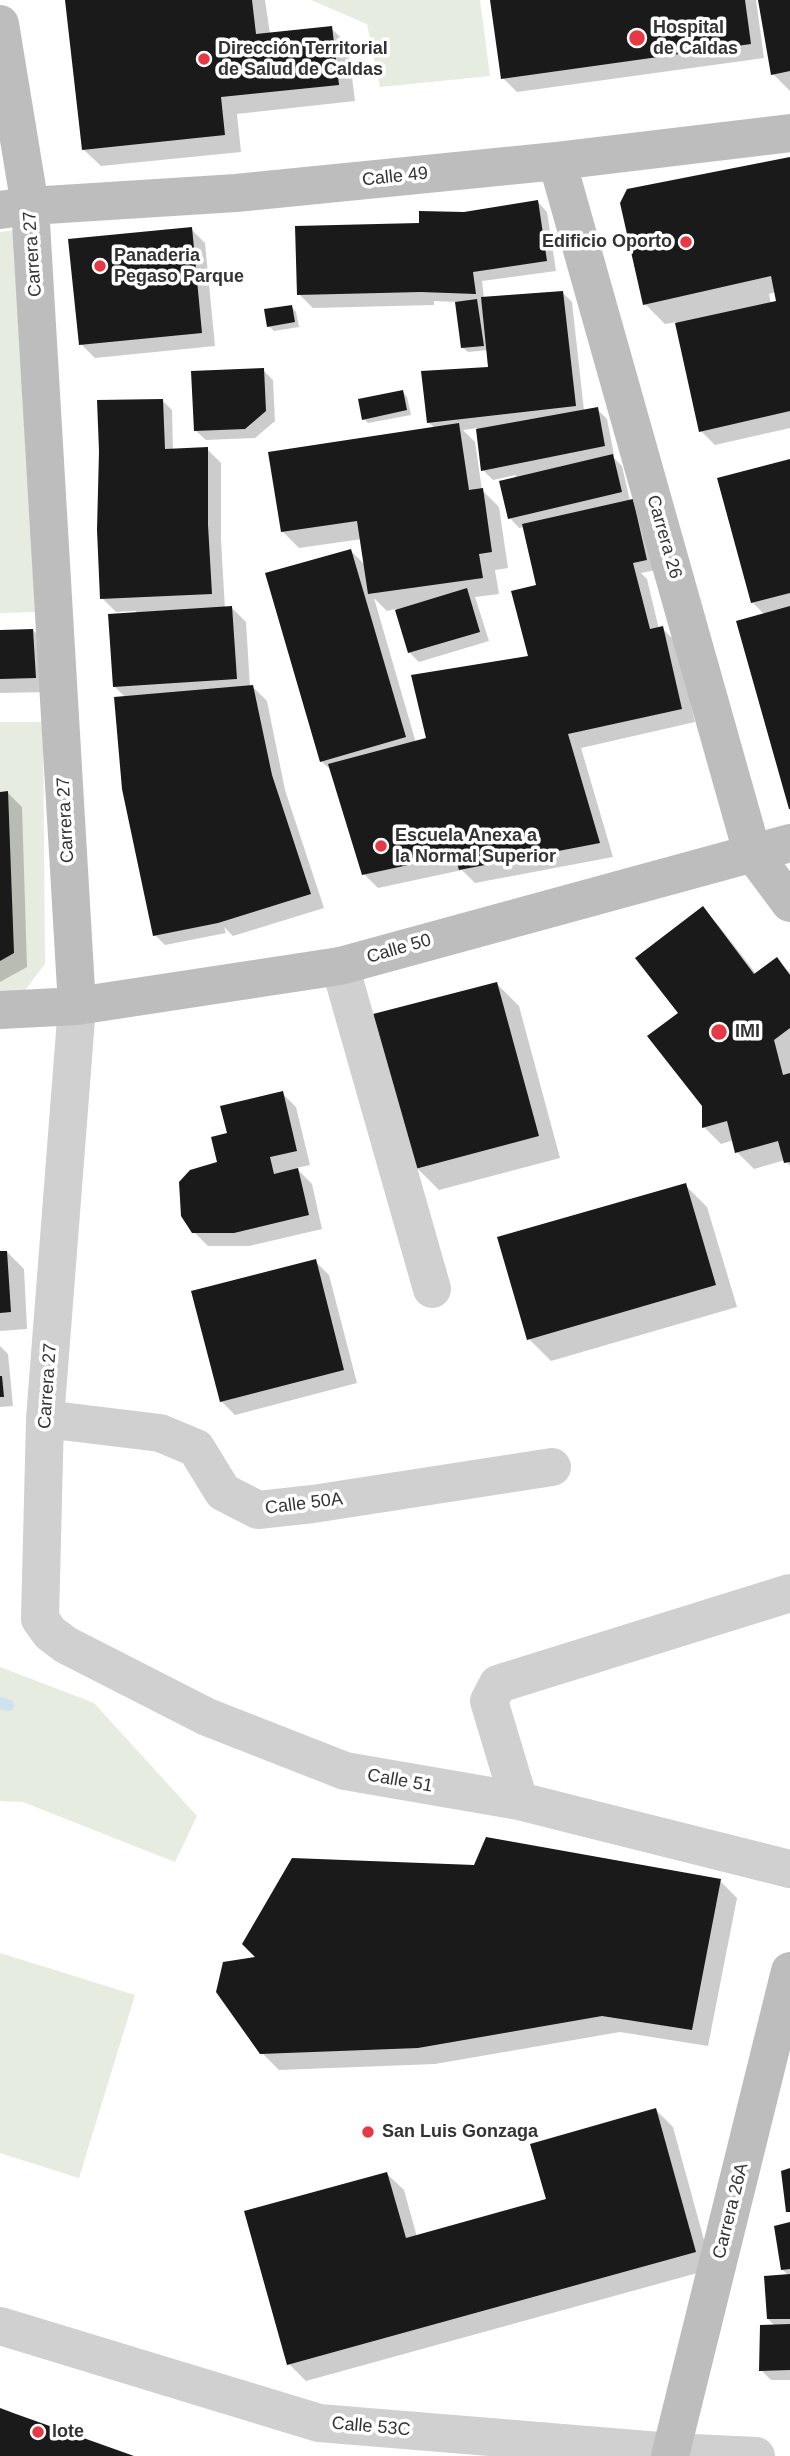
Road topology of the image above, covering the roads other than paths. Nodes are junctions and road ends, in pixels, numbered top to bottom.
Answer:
1 (0, 24) edge
2 (790, 133) edge
3 (557, 161) junction
4 (15, 208) edge
5 (790, 843) edge
6 (752, 852) junction
7 (790, 903) edge
8 (340, 966) junction
9 (77, 1006) junction
10 (0, 1010) edge
11 (432, 1290) dead end
12 (45, 1419) junction
13 (551, 1467) dead end
14 (790, 1593) edge
15 (40, 1619) joint
16 (519, 1801) junction
17 (790, 1869) edge
18 (790, 1971) edge
19 (0, 2326) edge
20 (671, 2454) edge
21 (756, 2456) edge

1 - 4 street, Carrera 27
2 - 3 street, Calle 49
3 - 4 street, Calle 49
3 - 6 street, Carrera 26
4 - 9 street, Carrera 27
5 - 6 street, Calle 50
6 - 7 street, Carrera 26
6 - 8 street, Calle 50
8 - 9 street, Calle 50
8 - 11 street
9 - 10 street, Calle 50
9 - 12 street, Carrera 27
12 - 13 street, Calle 50A
12 - 15 street, Carrera 27
14 - 16 street
15 - 16 street, Calle 51
16 - 17 street, Calle 51
18 - 20 street, Carrera 26A
19 - 20 street, Calle 53C
20 - 21 street, Calle 53C

